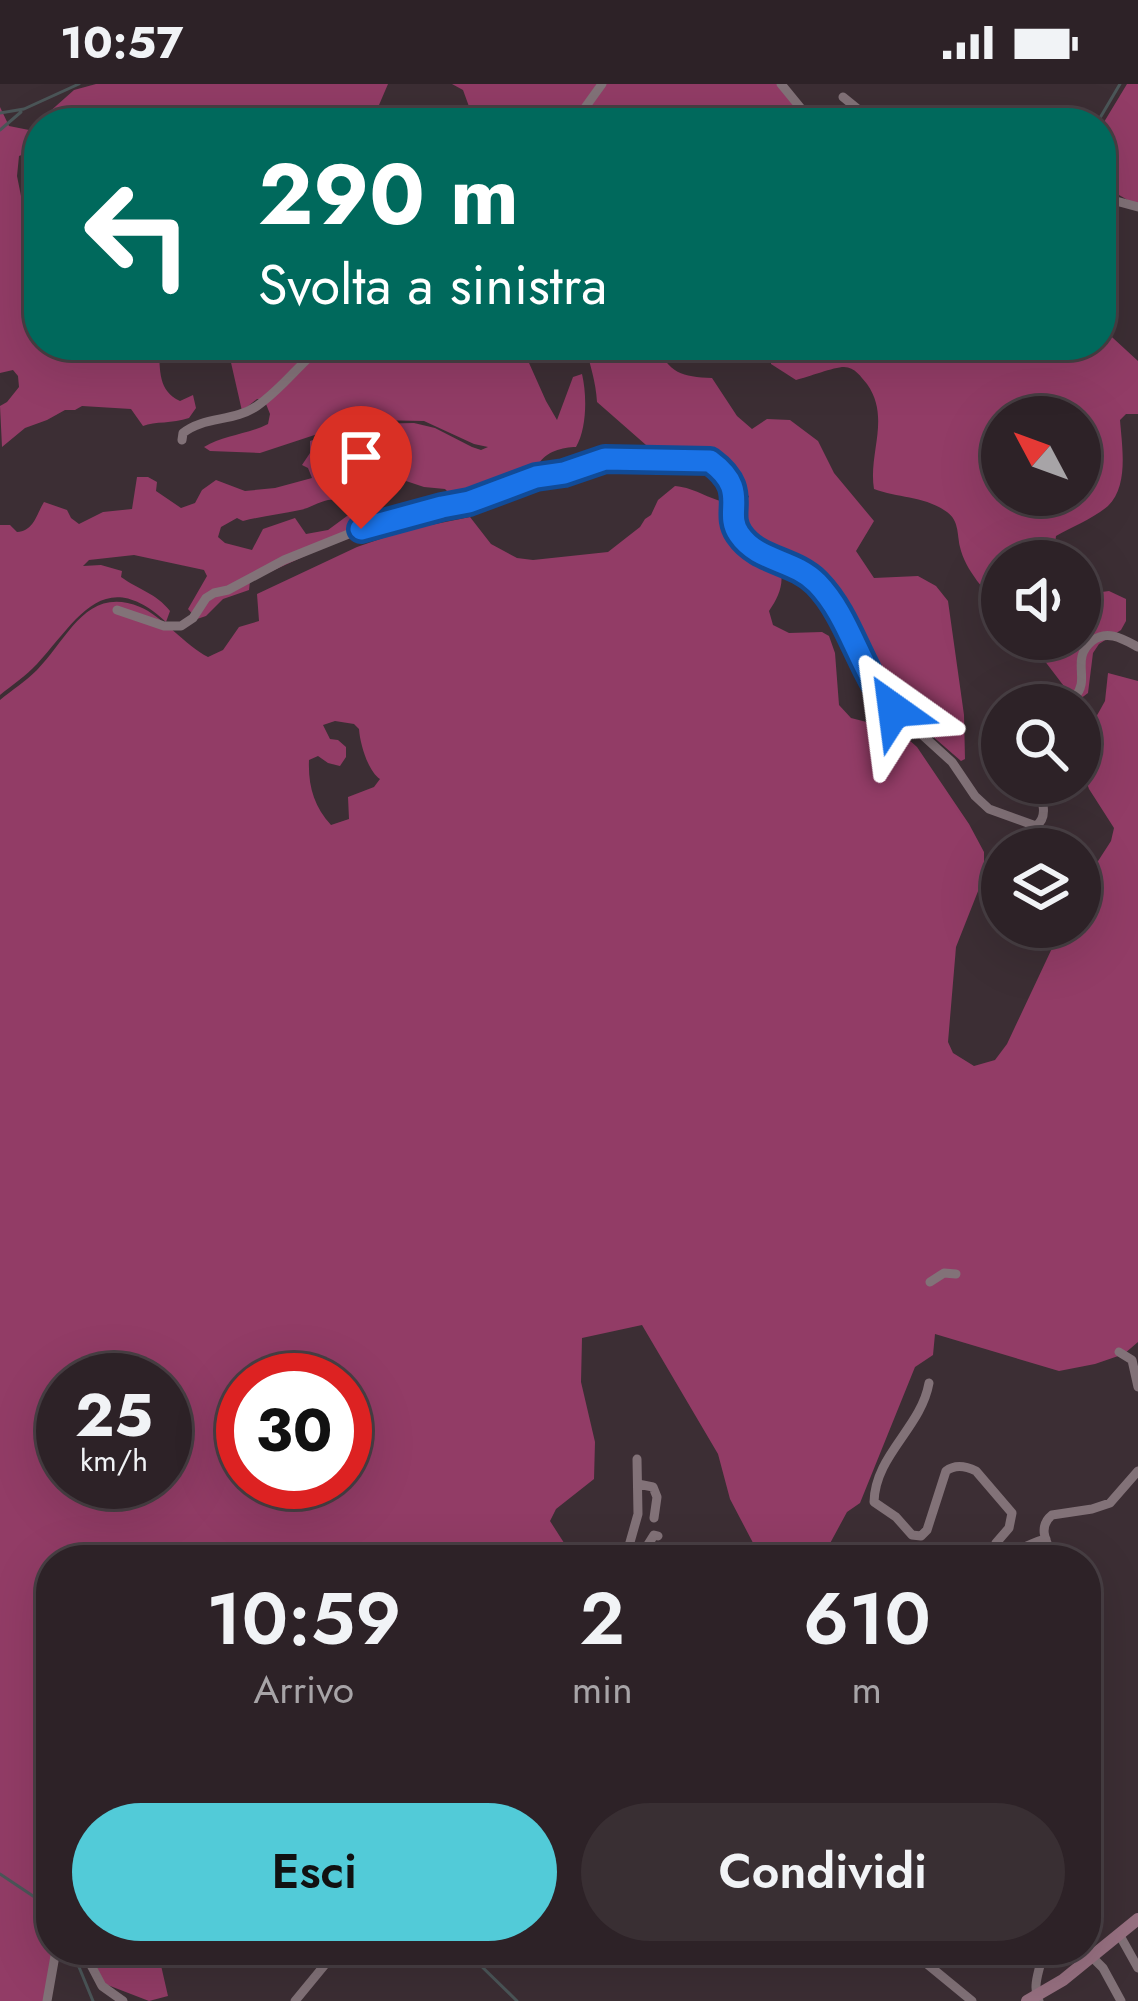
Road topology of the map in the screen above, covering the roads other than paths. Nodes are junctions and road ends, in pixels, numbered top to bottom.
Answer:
1 (781, 84) edge
2 (843, 97) dead end
3 (801, 108) edge
4 (856, 108) edge
5 (307, 360) edge
6 (182, 440) dead end
7 (117, 610) dead end
8 (1138, 647) edge
9 (1080, 684) edge
10 (981, 802) edge
11 (984, 804) edge
12 (1042, 804) edge
13 (956, 1274) dead end
14 (931, 1282) dead end
15 (1119, 1352) dead end
16 (929, 1383) dead end
17 (1138, 1387) edge
18 (637, 1459) dead end
19 (1138, 1472) edge
20 (638, 1484) junction
21 (654, 1518) dead end
22 (658, 1536) dead end
23 (1046, 1539) junction
24 (629, 1545) edge
25 (648, 1545) edge
26 (998, 1545) edge
27 (1025, 1545) edge
28 (1048, 1545) edge
29 (1138, 1919) edge
30 (1119, 1934) junction
31 (1101, 1950) edge
32 (53, 1965) edge
33 (91, 1965) edge
34 (326, 1965) edge
35 (928, 1965) edge
36 (1041, 1965) edge
37 (1083, 1965) edge
38 (1100, 1965) edge
39 (1138, 1968) edge
40 (1034, 1999) edge
41 (47, 2001) edge
42 (123, 2001) edge
43 (296, 2001) edge
44 (972, 2001) edge
45 (1120, 2001) edge

1 - 3 street
2 - 4 street
5 - 6 street
7 - 10 street
8 - 9 street
11 - 12 street
13 - 14 street
15 - 17 street
16 - 26 street
18 - 20 street
19 - 23 street
20 - 21 street
20 - 24 street
22 - 25 street
23 - 27 street
23 - 28 street
29 - 30 street
30 - 31 street
30 - 39 street
32 - 41 street
33 - 42 street
34 - 43 street
35 - 44 street
36 - 40 street
37 - 40 street
38 - 45 street

